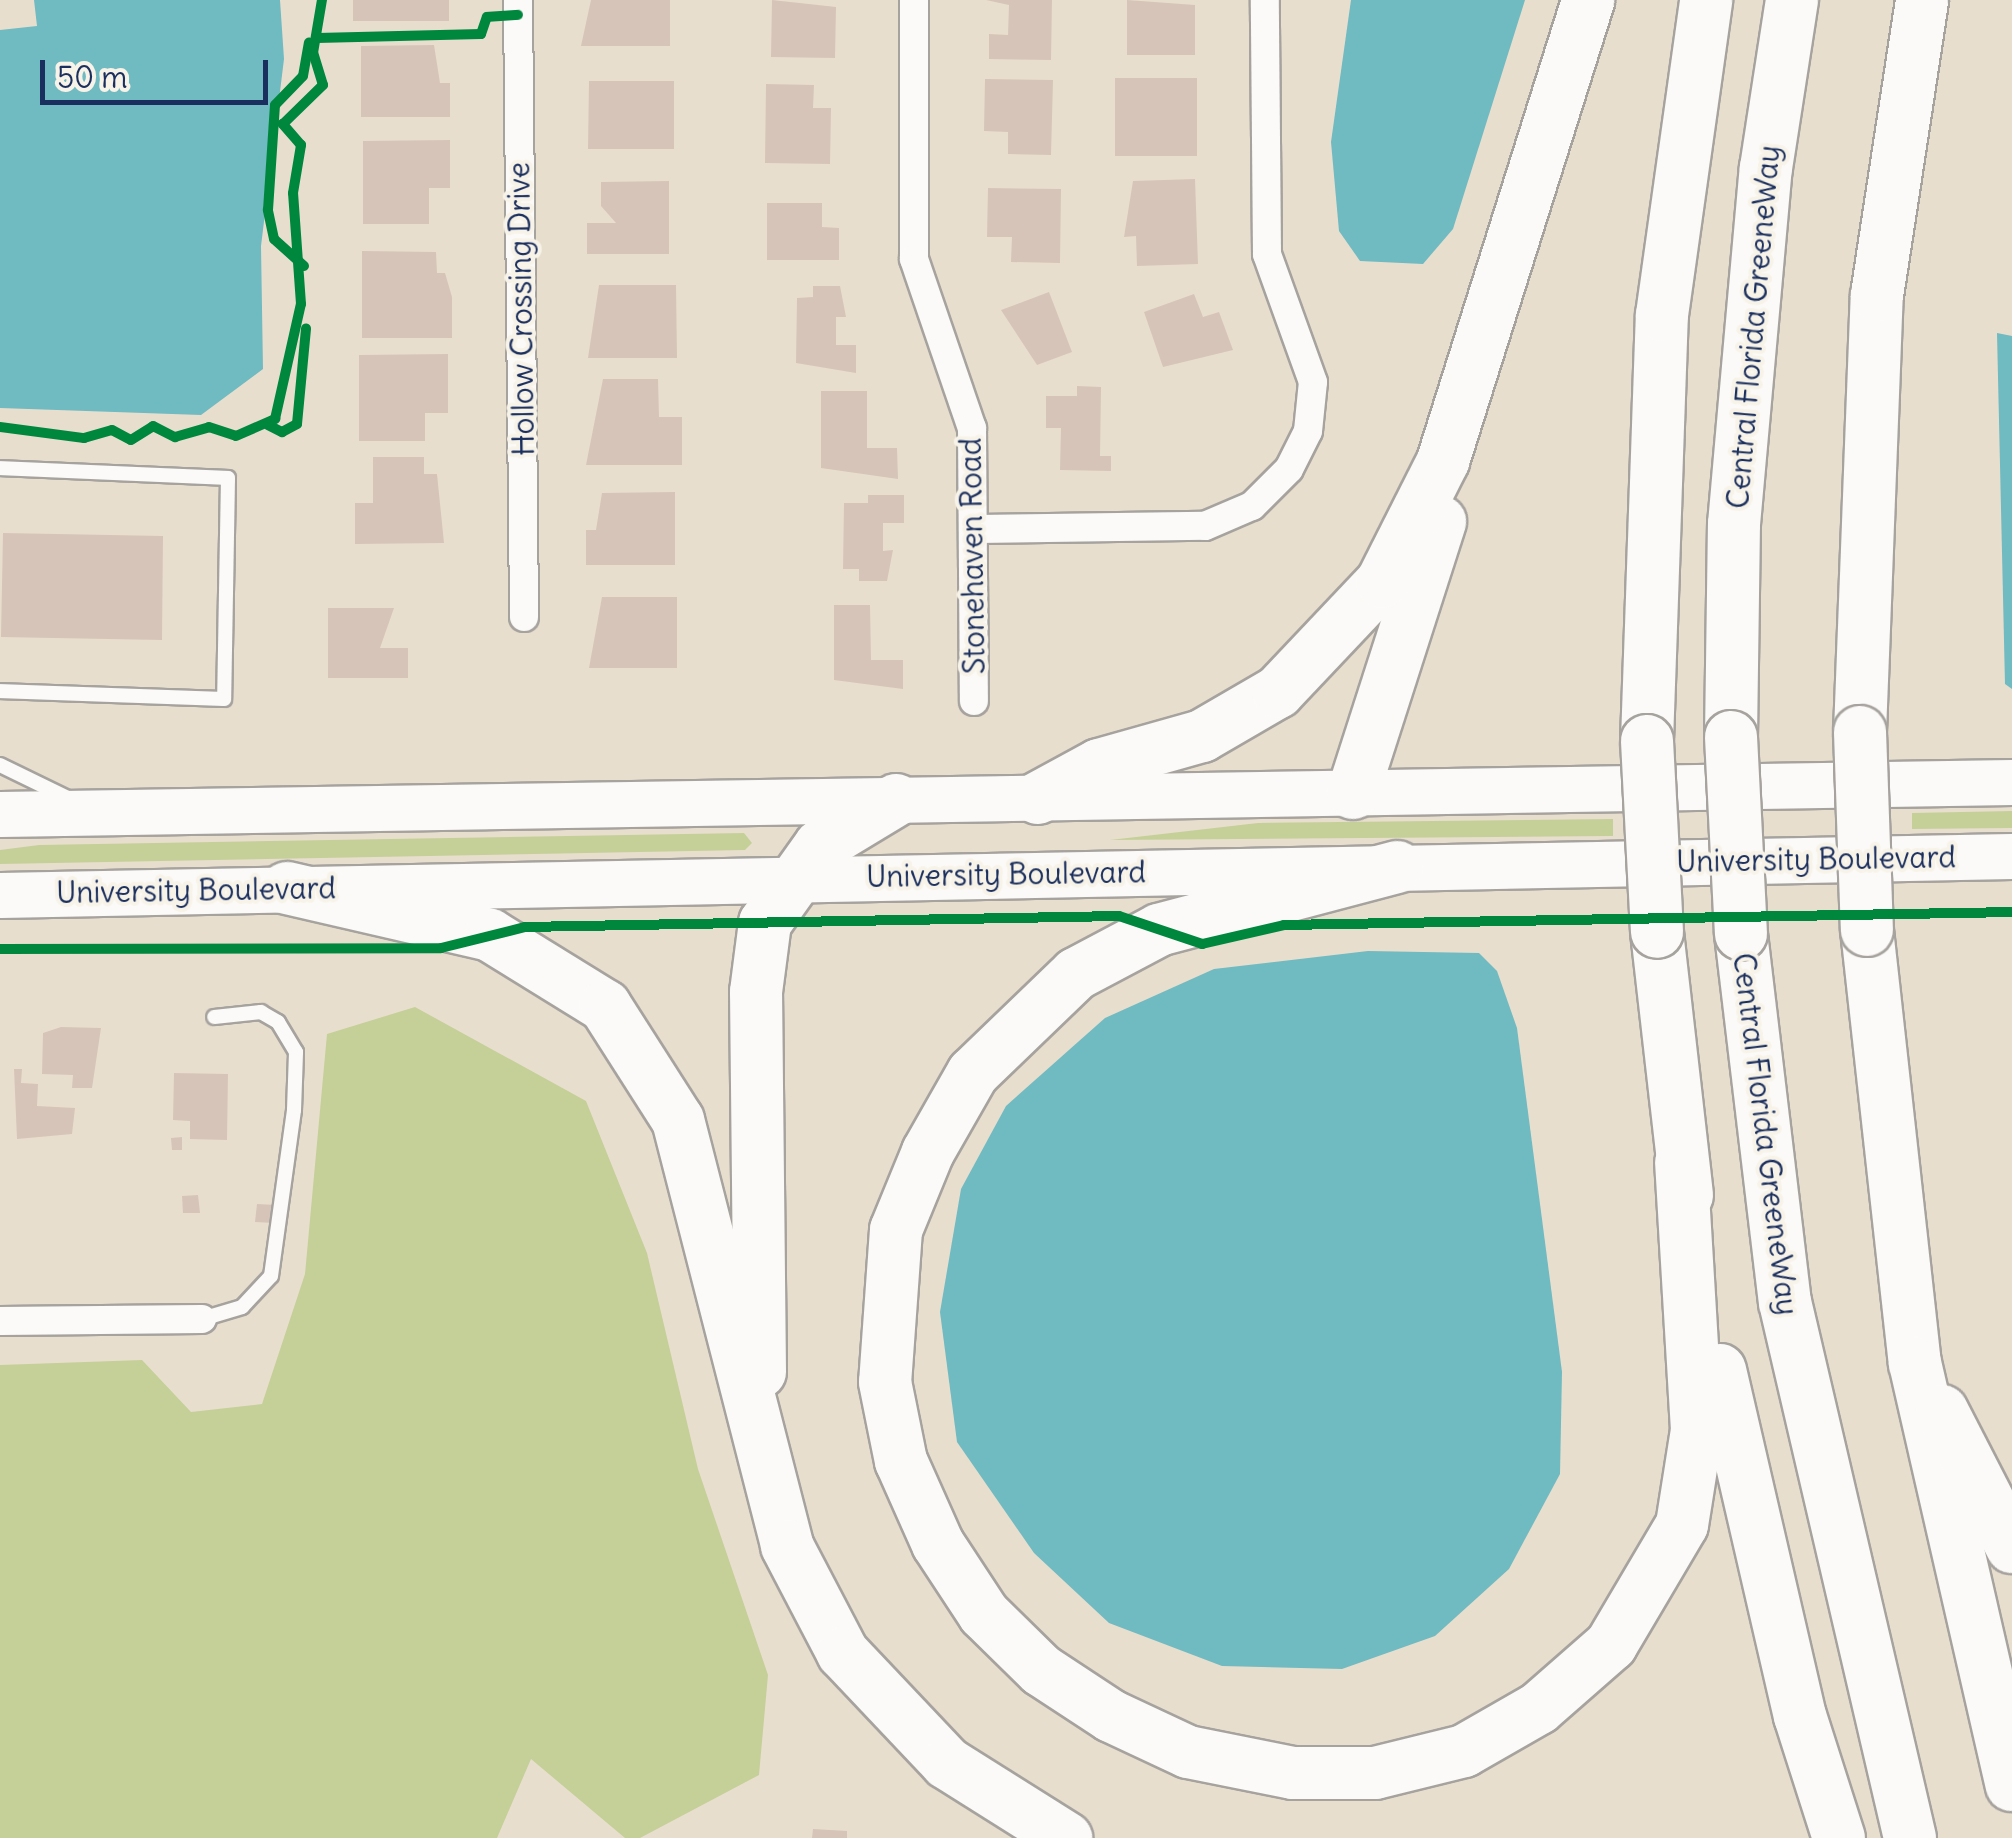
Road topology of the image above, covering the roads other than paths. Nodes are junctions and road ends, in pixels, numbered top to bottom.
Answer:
1 (518, 0) edge
2 (914, 0) edge
3 (1265, 0) edge
4 (1588, 0) edge
5 (1706, 0) edge
6 (1792, 0) edge
7 (1922, 0) edge
8 (1443, 461) junction
9 (0, 468) edge
10 (978, 529) junction
11 (524, 617) dead end
12 (0, 691) edge
13 (974, 702) dead end
14 (0, 764) edge
15 (2012, 782) edge
16 (1353, 794) junction
17 (1038, 798) junction
18 (896, 800) junction
19 (0, 814) edge
20 (100, 814) junction
21 (2012, 856) edge
22 (1398, 867) junction
23 (791, 878) junction
24 (287, 888) junction
25 (0, 895) edge
26 (214, 1017) dead end
27 (1681, 1162) junction
28 (202, 1319) joint
29 (0, 1321) edge
30 (1915, 1362) junction
31 (761, 1443) junction
32 (2012, 1547) edge
33 (2012, 1785) edge
34 (1066, 1838) edge
35 (1839, 1838) edge
36 (1910, 1838) edge

1 - 11 street, Hollow Crossing Drive
2 - 10 street, Stonehaven Road
3 - 10 street
4 - 8 highway
5 - 27 highway, bridge
6 - 36 highway, Central Florida GreeneWay, bridge
7 - 30 highway, bridge
8 - 16 highway
8 - 17 highway
9 - 12 lane
10 - 13 street, Stonehaven Road
14 - 20 lane
15 - 16 main road
16 - 17 main road
17 - 18 main road
18 - 20 main road
18 - 23 highway
19 - 20 main road
21 - 22 main road, University Boulevard
22 - 23 main road, University Boulevard
22 - 27 highway
23 - 24 main road, University Boulevard
23 - 31 highway
24 - 25 main road, University Boulevard
24 - 31 highway
26 - 28 lane
27 - 35 highway
28 - 29 street
30 - 32 highway
30 - 33 highway
31 - 34 highway

